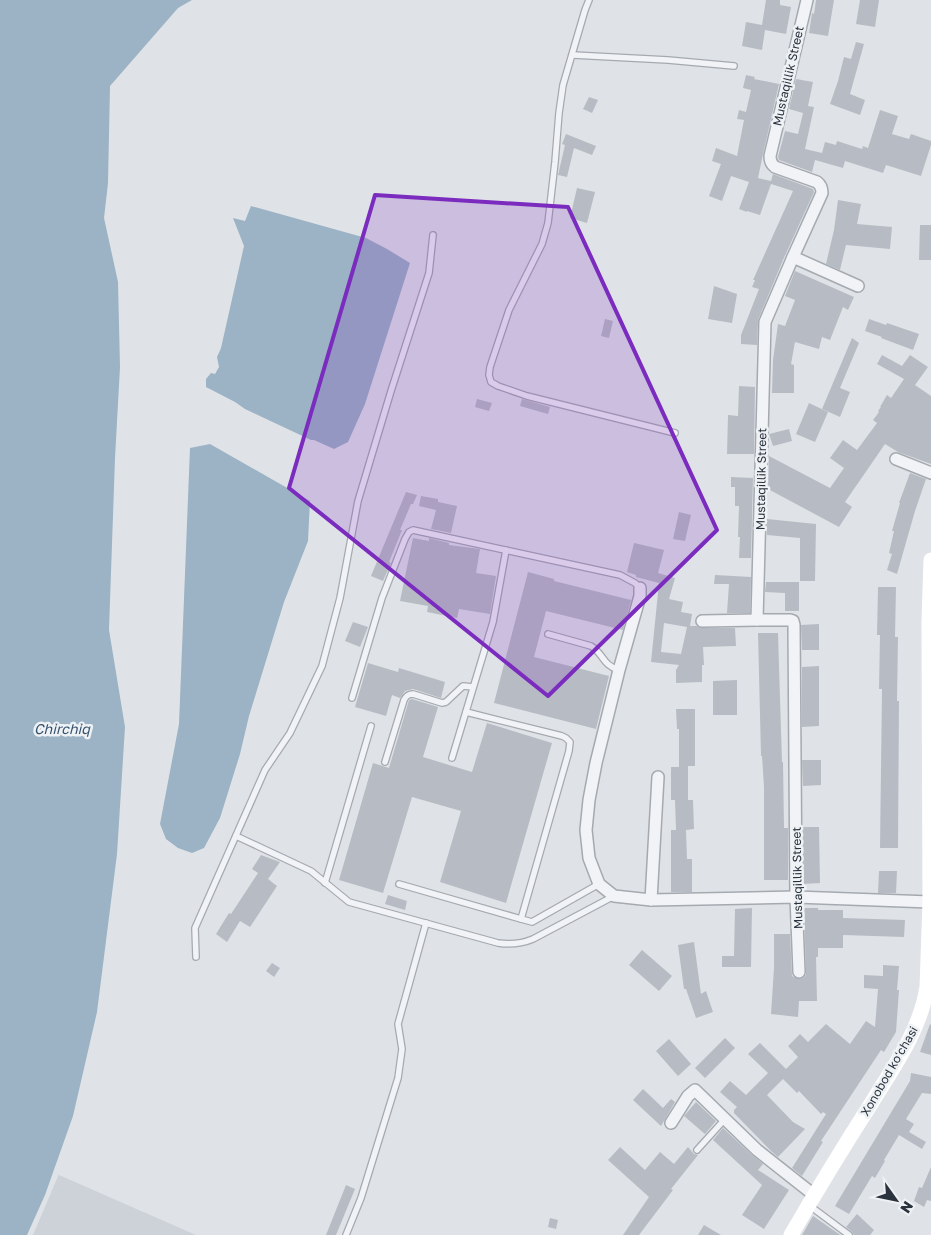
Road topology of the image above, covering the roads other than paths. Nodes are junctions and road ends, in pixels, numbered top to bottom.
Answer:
1 (589, 0) edge
2 (807, 0) edge
3 (572, 55) junction
4 (734, 66) dead end
5 (433, 235) dead end
6 (792, 257) junction
7 (858, 286) dead end
8 (675, 433) dead end
9 (896, 459) dead end
10 (931, 473) edge
11 (506, 550) junction
12 (931, 560) edge
13 (640, 588) joint
14 (757, 620) junction
15 (702, 621) dead end
16 (548, 634) dead end
17 (930, 662) edge
18 (619, 670) junction
19 (474, 687) junction
20 (352, 698) dead end
21 (466, 712) junction
22 (371, 726) dead end
23 (452, 758) dead end
24 (385, 762) dead end
25 (658, 777) dead end
26 (236, 836) junction
27 (325, 883) junction
28 (399, 884) dead end
29 (599, 884) junction
30 (614, 896) junction
31 (796, 897) junction
32 (651, 900) junction
33 (930, 902) edge
34 (521, 919) junction
35 (426, 923) junction
36 (196, 957) dead end
37 (799, 972) dead end
38 (929, 987) edge
39 (725, 1119) junction
40 (671, 1123) dead end
41 (697, 1150) dead end
42 (811, 1200) junction
43 (346, 1235) edge
44 (791, 1235) edge
45 (849, 1235) edge

1 - 3 lane
2 - 6 street, Mustaqillik Street
3 - 4 lane
3 - 8 lane
5 - 26 lane
6 - 7 street
6 - 14 street, Mustaqillik Street
9 - 10 street
11 - 13 lane
11 - 19 lane
11 - 20 lane
12 - 17 main road, Xonobod koʻchasi
13 - 18 street
14 - 15 street
14 - 31 street, Mustaqillik Street
16 - 18 lane
17 - 33 main road, Xonobod koʻchasi
18 - 29 street
19 - 21 lane
19 - 24 lane
21 - 23 lane
21 - 34 lane
22 - 27 lane
25 - 32 street
26 - 27 lane
26 - 36 lane
27 - 35 lane
28 - 34 lane
29 - 30 street
29 - 34 lane
30 - 32 street
30 - 35 lane
31 - 32 street
31 - 33 street
31 - 37 street, Mustaqillik Street
33 - 38 main road, Xonobod koʻchasi
35 - 43 lane
38 - 42 main road, Xonobod koʻchasi
39 - 40 street
39 - 41 lane
39 - 42 street
42 - 44 main road, Xonobod koʻchasi
42 - 45 lane

